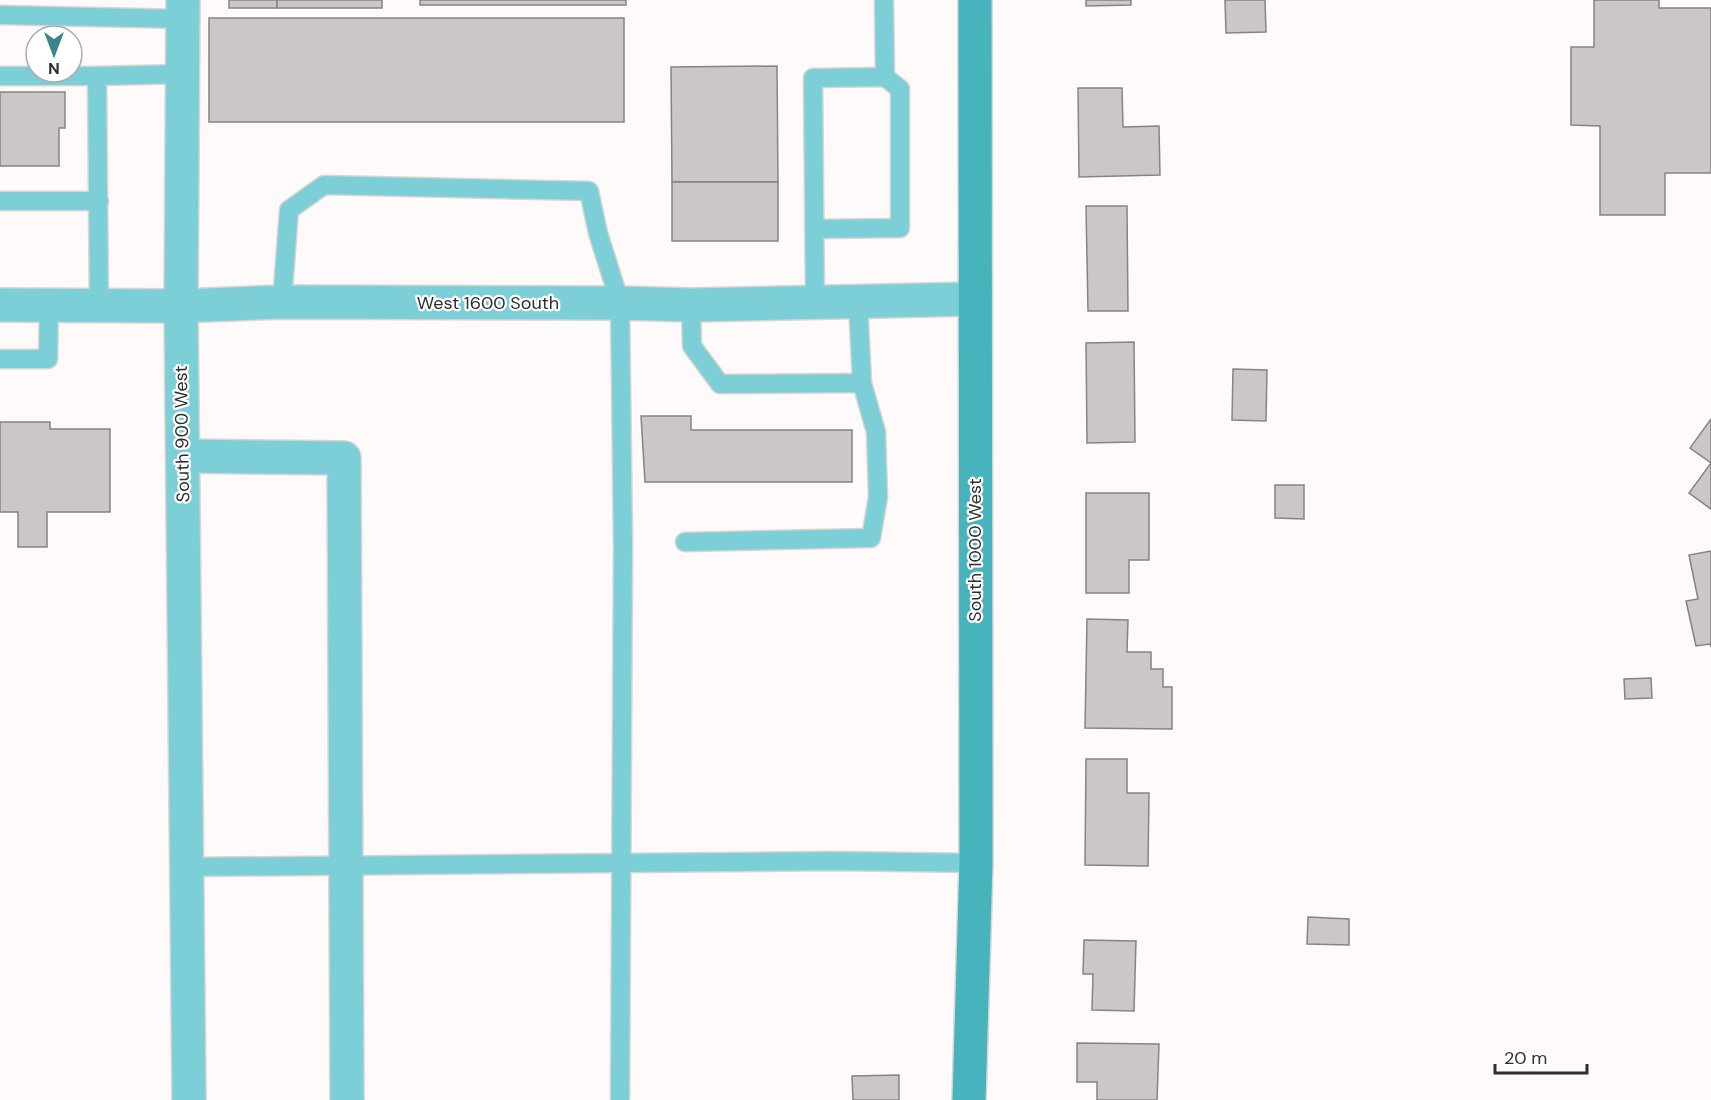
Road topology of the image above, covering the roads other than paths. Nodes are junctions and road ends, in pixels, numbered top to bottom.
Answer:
1 (884, 0) edge
2 (975, 0) edge
3 (93, 9) edge
4 (183, 9) edge
5 (0, 15) edge
6 (183, 74) junction
7 (0, 76) edge
8 (97, 76) junction
9 (885, 77) junction
10 (0, 201) edge
11 (99, 201) junction
12 (815, 229) junction
13 (975, 299) junction
14 (282, 302) junction
15 (815, 302) junction
16 (858, 302) junction
17 (620, 303) junction
18 (0, 305) edge
19 (49, 305) junction
20 (691, 305) junction
21 (99, 306) junction
22 (181, 306) junction
23 (0, 359) edge
24 (862, 383) junction
25 (183, 456) junction
26 (685, 542) dead end
27 (976, 863) junction
28 (622, 864) junction
29 (345, 866) junction
30 (188, 867) junction
31 (189, 1100) edge
32 (347, 1100) edge
33 (620, 1100) edge
34 (969, 1100) edge

1 - 9 lane
2 - 13 main road, South 1000 West
3 - 4 lane
3 - 5 lane
4 - 6 street, South 900 West
6 - 8 lane
6 - 22 street, South 900 West
7 - 8 lane
8 - 11 lane
9 - 12 lane
9 - 12 lane
10 - 11 lane
11 - 21 lane
12 - 15 lane
13 - 16 street, West 1600 South
13 - 27 main road, South 1000 West
14 - 17 street, West 1600 South
14 - 17 lane
14 - 22 street, West 1600 South
15 - 16 street, West 1600 South
15 - 20 street, West 1600 South
16 - 24 lane
17 - 20 street, West 1600 South
17 - 28 lane
18 - 19 street, West 1600 South
19 - 21 street, West 1600 South
19 - 23 lane
20 - 24 lane
21 - 22 street, West 1600 South
22 - 25 street, South 900 West
24 - 26 lane
25 - 29 street
25 - 30 street, South 900 West
27 - 28 lane
27 - 34 main road, South 1000 West
28 - 29 lane
28 - 33 lane
29 - 30 lane
29 - 32 street
30 - 31 street, South 900 West

